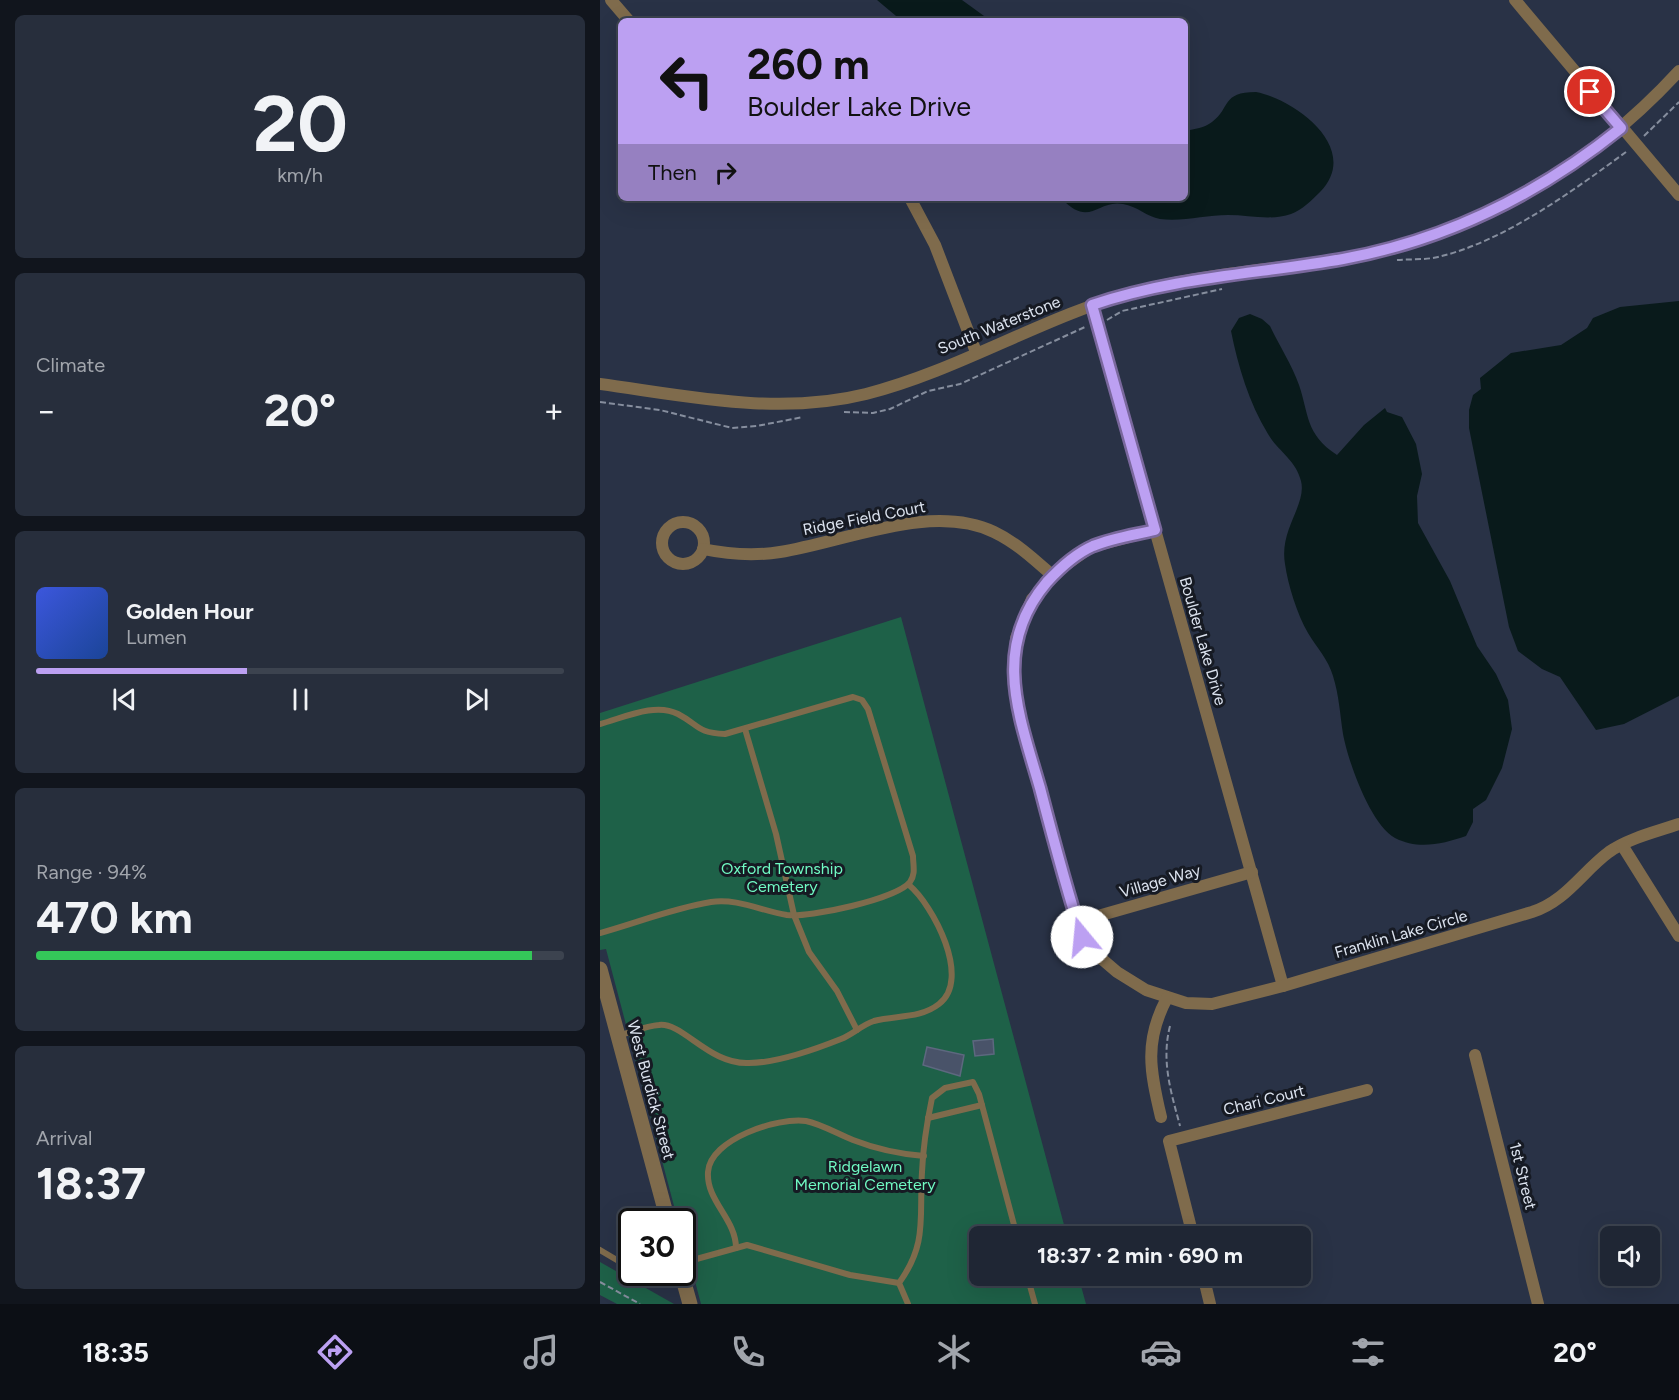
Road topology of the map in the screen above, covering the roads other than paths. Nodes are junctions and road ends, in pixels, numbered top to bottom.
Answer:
1 (611, 0) edge
2 (1515, 0) edge
3 (626, 18) edge
4 (1679, 71) edge
5 (1621, 128) junction
6 (1679, 195) edge
7 (912, 201) edge
8 (1092, 305) junction
9 (976, 352) junction
10 (600, 384) edge
11 (1155, 530) junction
12 (703, 549) dead end
13 (1053, 576) junction
14 (600, 724) edge
15 (745, 729) junction
16 (1679, 824) edge
17 (1622, 844) junction
18 (1252, 872) junction
19 (909, 885) junction
20 (794, 915) junction
21 (1077, 922) junction
22 (600, 933) edge
23 (1679, 936) edge
24 (600, 969) edge
25 (1283, 986) junction
26 (1167, 998) junction
27 (857, 1030) junction
28 (618, 1035) junction
29 (1475, 1055) dead end
30 (1367, 1090) dead end
31 (982, 1105) junction
32 (1161, 1117) dead end
33 (928, 1118) junction
34 (924, 1156) junction
35 (665, 1208) edge
36 (1014, 1226) edge
37 (1190, 1226) edge
38 (736, 1248) junction
39 (600, 1250) edge
40 (696, 1259) edge
41 (618, 1261) edge
42 (900, 1283) junction
43 (685, 1286) edge
44 (1030, 1286) edge
45 (1206, 1286) edge
46 (690, 1304) edge
47 (908, 1304) edge
48 (1035, 1304) edge
49 (1210, 1304) edge
50 (1538, 1304) edge

1 - 3 street
2 - 5 street
4 - 5 street, South Waterstone
5 - 6 street
5 - 8 street, South Waterstone
7 - 9 street
8 - 9 street, South Waterstone
8 - 11 street, Boulder Lake Drive
9 - 10 street, South Waterstone
11 - 13 street, Franklin Lake Circle
11 - 18 street, Boulder Lake Drive
12 - 13 street, Ridge Field Court
13 - 21 street, Franklin Lake Circle
14 - 15 lane
15 - 19 lane
15 - 20 lane
16 - 17 street, Franklin Lake Circle
17 - 23 street
17 - 25 street, Franklin Lake Circle
18 - 21 street, Village Way
18 - 25 street, Boulder Lake Drive
19 - 20 lane
19 - 27 lane
20 - 22 lane
20 - 27 lane
21 - 26 street, Franklin Lake Circle
24 - 28 street, West Burdick Street
25 - 26 street, Franklin Lake Circle
26 - 32 street
27 - 28 lane
28 - 35 street, West Burdick Street
29 - 50 street, 1st Street
30 - 37 street, Chari Court
31 - 33 lane
31 - 33 lane
31 - 36 lane
33 - 34 lane
34 - 38 lane
34 - 42 lane
38 - 40 lane
38 - 42 lane
39 - 41 lane
42 - 47 lane
43 - 46 street
44 - 48 lane
45 - 49 street

